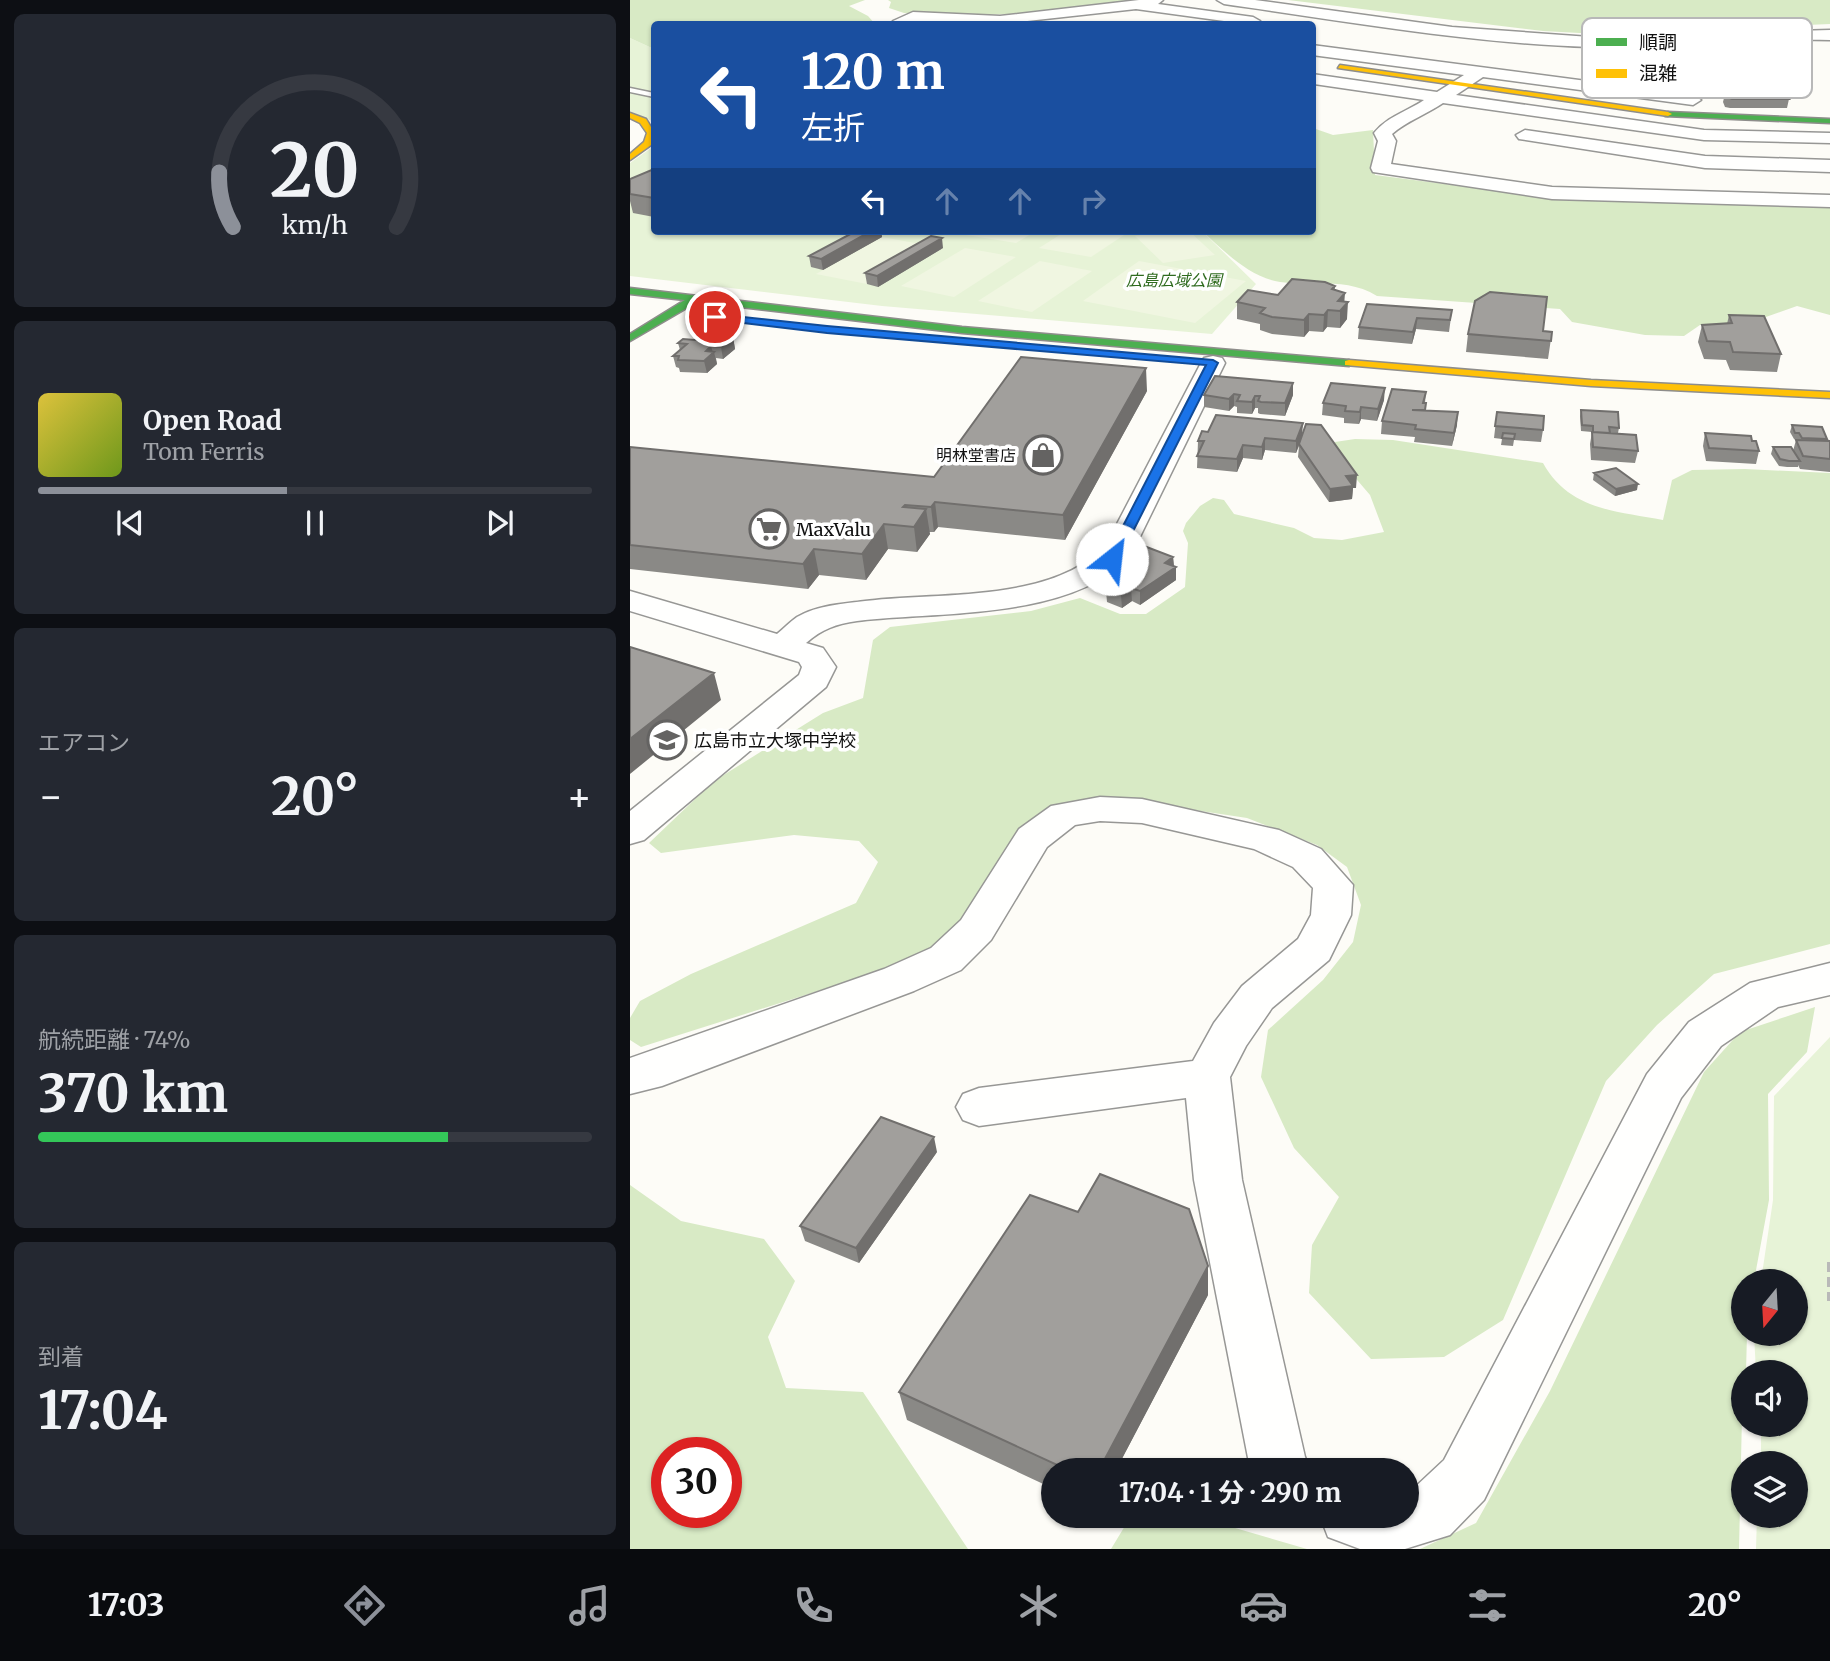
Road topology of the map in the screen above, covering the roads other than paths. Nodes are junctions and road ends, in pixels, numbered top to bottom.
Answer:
1 (1156, 0) edge
2 (1224, 0) edge
3 (1136, 5) junction
4 (1055, 14) junction
5 (900, 21) edge
6 (1085, 21) edge
7 (1252, 21) edge
8 (1405, 24) junction
9 (1337, 32) dead end
10 (1812, 35) edge
11 (1830, 35) edge
12 (1380, 42) junction
13 (1582, 42) edge
14 (1426, 44) dead end
15 (1316, 50) edge
16 (1354, 55) junction
17 (1340, 67) junction
18 (1479, 72) junction
19 (1316, 81) edge
20 (1316, 83) edge
21 (1459, 84) junction
22 (1316, 85) edge
23 (1582, 86) edge
24 (630, 90) edge
25 (651, 94) edge
26 (1440, 97) junction
27 (1582, 97) edge
28 (1591, 98) edge
29 (1646, 98) edge
30 (1690, 98) edge
31 (1337, 99) dead end
32 (1695, 109) junction
33 (1374, 111) dead end
34 (630, 115) edge
35 (1404, 118) junction
36 (1437, 121) dead end
37 (1830, 121) edge
38 (1505, 132) dead end
39 (1704, 135) junction
40 (1830, 138) edge
41 (1655, 156) junction
42 (630, 158) edge
43 (1705, 162) junction
44 (1830, 166) edge
45 (1640, 197) junction
46 (1830, 201) edge
47 (630, 291) edge
48 (693, 300) junction
49 (630, 306) edge
50 (674, 312) junction
51 (630, 338) edge
52 (1213, 363) junction
53 (1830, 395) edge
54 (1830, 407) edge
55 (630, 601) edge
56 (783, 646) junction
57 (630, 831) edge
58 (1830, 979) edge
59 (630, 1076) edge
60 (1207, 1077) junction
61 (979, 1107) dead end
62 (1277, 1458) edge
63 (1419, 1516) edge

1 - 3 street
2 - 8 street
3 - 4 street
3 - 7 street
4 - 5 street
4 - 6 street
8 - 12 street
8 - 13 street
9 - 12 street
10 - 11 street
12 - 14 street
12 - 16 street
15 - 16 street
16 - 17 street
16 - 18 street
17 - 19 street
17 - 21 street
18 - 21 street
18 - 23 street
20 - 26 street
21 - 26 street
21 - 27 street
22 - 31 street
24 - 25 lane
26 - 35 street
26 - 39 street
28 - 32 street
29 - 32 street
30 - 32 street
32 - 37 street
32 - 39 street
33 - 35 street
34 - 42 street
35 - 36 street
35 - 45 street
38 - 41 street
39 - 40 street
39 - 43 street
41 - 43 street
41 - 45 street
43 - 44 street
45 - 46 street
47 - 48 street
48 - 50 street
48 - 53 street
49 - 50 street
50 - 51 street
50 - 52 street
52 - 54 street
52 - 56 street
55 - 56 street
56 - 57 street
58 - 63 street
59 - 60 street
60 - 61 street
60 - 62 street

